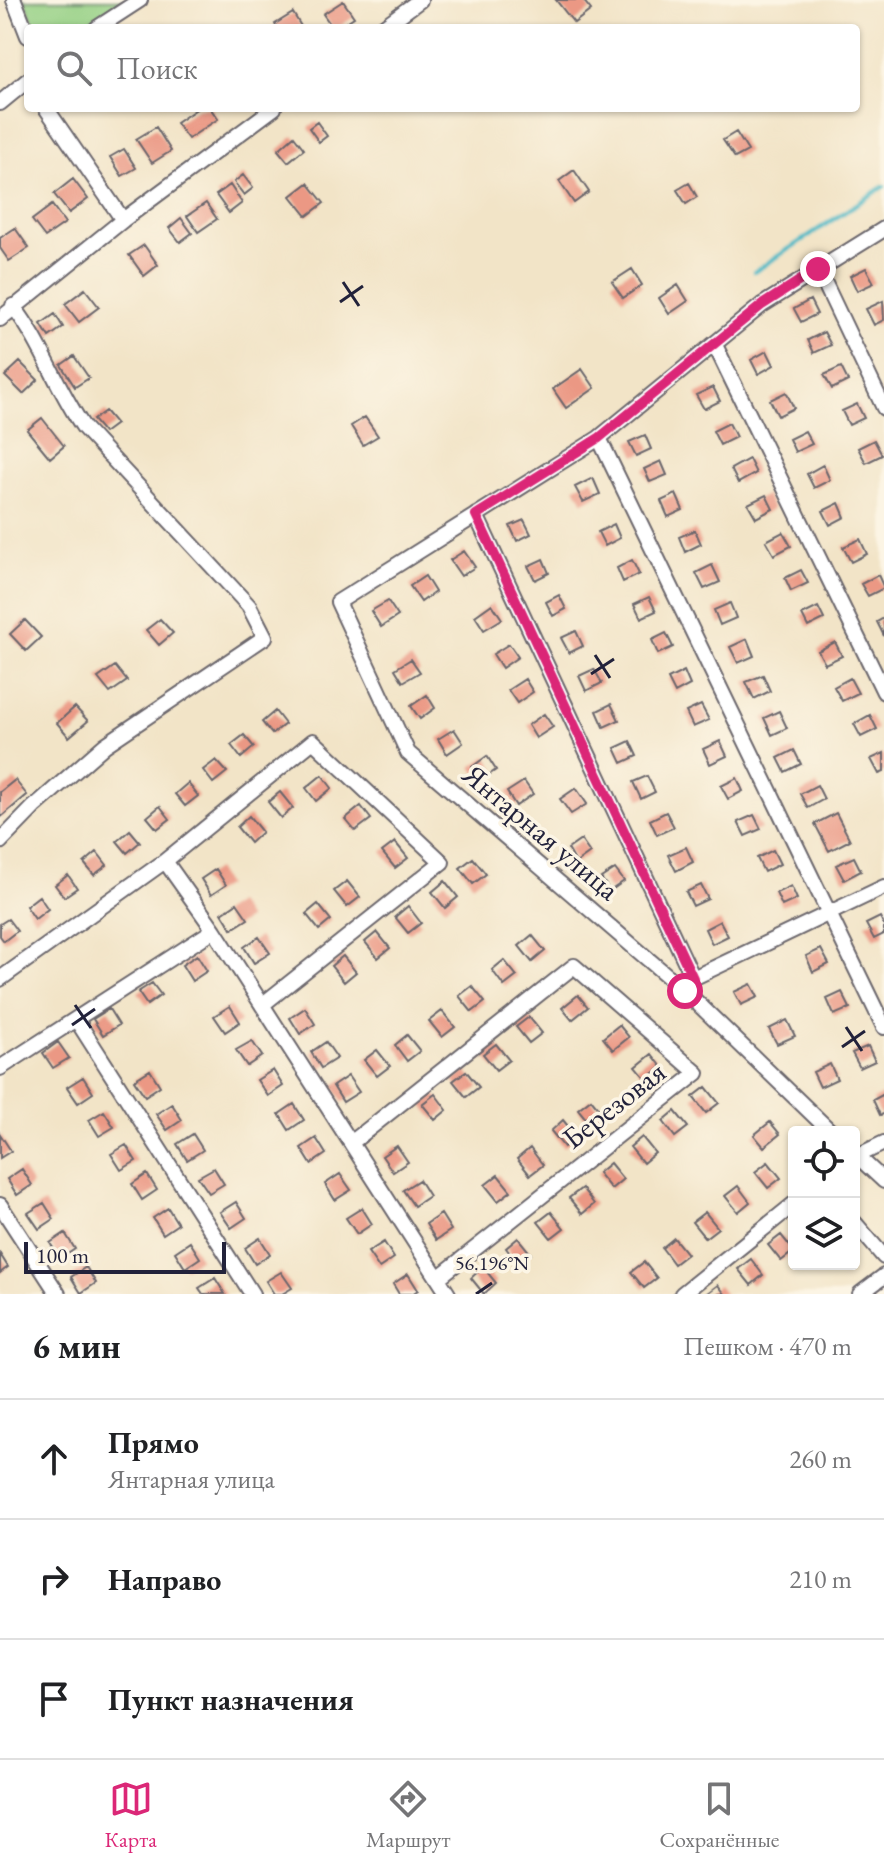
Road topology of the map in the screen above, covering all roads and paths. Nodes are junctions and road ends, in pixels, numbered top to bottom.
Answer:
1 (14, 0) edge
2 (140, 0) edge
3 (420, 0) edge
4 (103, 24) edge
5 (387, 24) edge
6 (24, 26) edge
7 (24, 84) edge
8 (0, 103) edge
9 (49, 112) edge
10 (269, 112) edge
11 (123, 220) junction
12 (884, 229) edge
13 (818, 269) junction
14 (13, 306) junction
15 (0, 319) edge
16 (715, 345) junction
17 (884, 408) edge
18 (599, 438) junction
19 (476, 515) junction
20 (884, 692) edge
21 (0, 842) edge
22 (165, 861) junction
23 (884, 887) edge
24 (827, 912) junction
25 (214, 930) junction
26 (0, 979) edge
27 (689, 984) junction
28 (262, 1005) junction
29 (76, 1019) junction
30 (884, 1027) edge
31 (0, 1068) edge
32 (825, 1126) edge
33 (351, 1143) junction
34 (884, 1143) edge
35 (860, 1152) edge
36 (860, 1158) edge
37 (884, 1181) edge
38 (0, 1205) edge
39 (788, 1209) edge
40 (860, 1229) edge
41 (884, 1257) edge
42 (884, 1276) edge
43 (438, 1278) junction
44 (58, 1294) edge
45 (252, 1294) edge
46 (448, 1294) edge
47 (682, 1294) edge
48 (860, 1294) edge

1 - 6 street
2 - 4 street
3 - 5 street
7 - 8 street
9 - 11 street
10 - 11 street
11 - 14 street
12 - 13 street
13 - 16 street
13 - 17 street
14 - 15 street
14 - 21 street
16 - 18 street
16 - 20 street
18 - 19 street
18 - 24 street
19 - 27 street, Янтарная улица
19 - 27 street, Янтарная улица
22 - 25 street
22 - 26 street
22 - 28 street
23 - 24 street
24 - 27 street
24 - 30 street
25 - 28 street
25 - 29 street
27 - 32 street, Янтарная улица
28 - 33 street
29 - 31 street
29 - 45 street
33 - 43 street
33 - 43 street, Березовая
34 - 35 street
36 - 37 street
38 - 44 street
39 - 47 street
40 - 41 street
42 - 48 street
43 - 46 street

